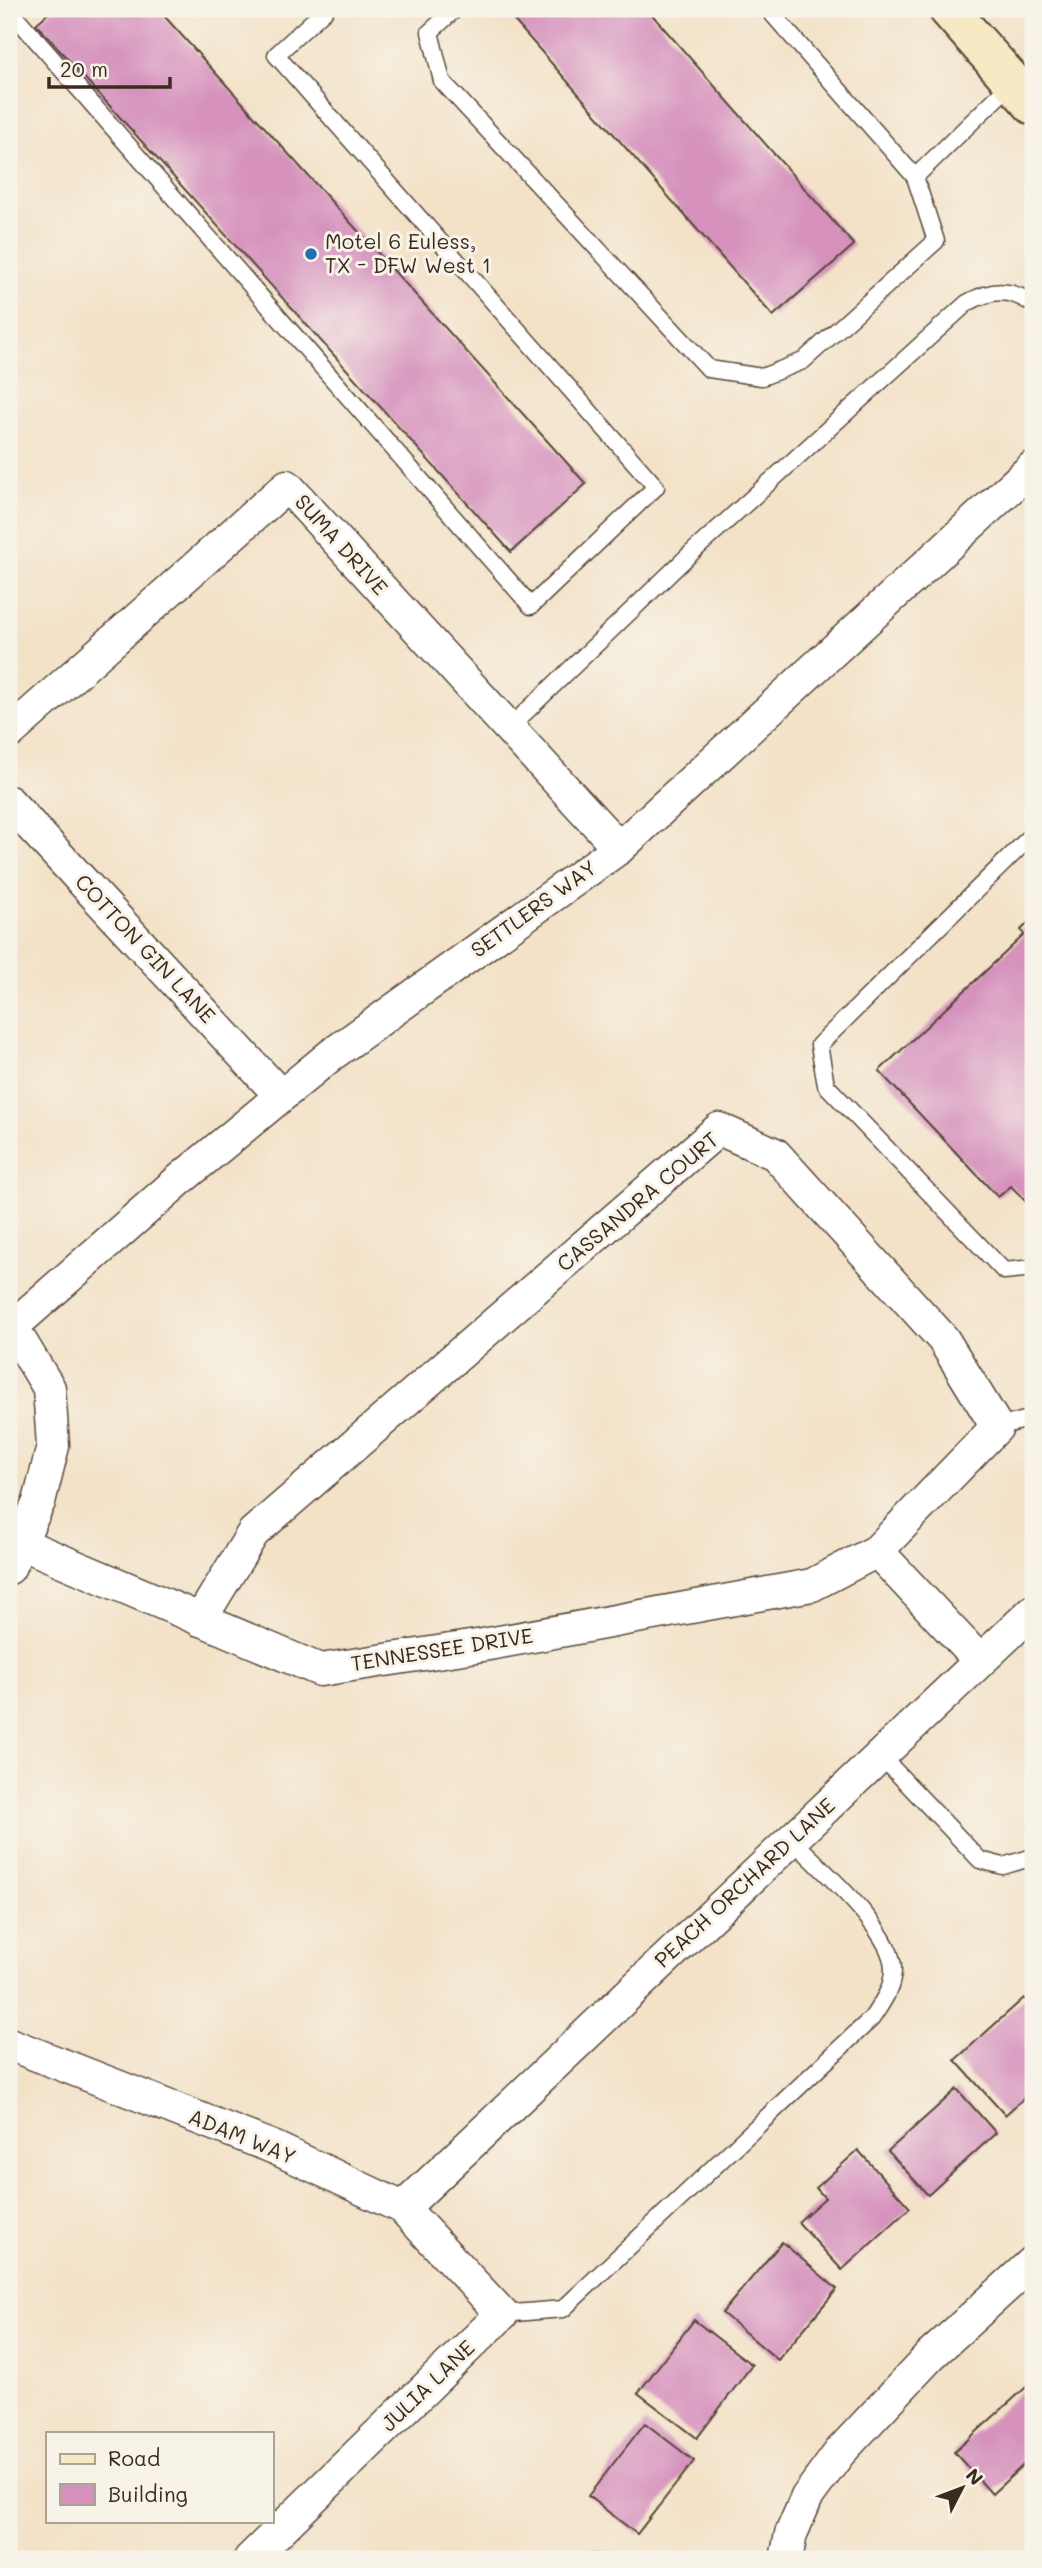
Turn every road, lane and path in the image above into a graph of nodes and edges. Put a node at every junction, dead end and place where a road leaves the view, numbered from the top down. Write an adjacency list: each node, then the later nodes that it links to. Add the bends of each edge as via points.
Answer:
1 (9, 9): 2 (lane, via 531,606 656,487 276,55)
2 (326, 9)
3 (455, 9): 7 (lane, via 430,32 442,80 709,369 762,377 803,361 936,241)
4 (768, 9): 7 (lane)
5 (948, 9): 6 (main road)
6 (1023, 93): 7 (lane)
7 (915, 177)
8 (1033, 304): 10 (lane, via 1003,289 967,303 687,557)
9 (1033, 467): 14 (street, SETTLERS WAY)
10 (509, 728): 11 (street, SUMA DRIVE, via 287,486); 14 (street, SUMA DRIVE)
11 (9, 733)
12 (9, 802): 15 (street, COTTON GIN LANE)
13 (1033, 834): 16 (lane, via 819,1045 826,1085 1004,1271)
14 (618, 848): 15 (street, SETTLERS WAY)
15 (281, 1096): 17 (street, SETTLERS WAY)
16 (1033, 1268)
17 (11, 1324): 21 (street, via 49,1388 52,1446 39,1502)
18 (1033, 1418): 19 (lane)
19 (997, 1427): 20 (street); 23 (street, CASSANDRA COURT, via 943,1339 775,1154 719,1129 253,1533)
20 (877, 1551): 23 (street, TENNESSEE DRIVE, via 812,1585 320,1670); 24 (street)
21 (14, 1555): 23 (street, TENNESSEE DRIVE)
22 (1033, 1611): 24 (street, PEACH ORCHARD LANE)
23 (200, 1620)
24 (980, 1661): 25 (street, PEACH ORCHARD LANE)
25 (880, 1755): 26 (street, PEACH ORCHARD LANE); 27 (lane, via 980,1860 1003,1866)
26 (792, 1839): 29 (street, PEACH ORCHARD LANE); 31 (lane, via 886,1942 893,1968 888,1992 872,2018 563,2309)
27 (1033, 1857)
28 (9, 2044): 29 (street, ADAM WAY, via 275,2148)
29 (403, 2208): 31 (street)
30 (1033, 2262): 33 (street, via 929,2356 840,2452 807,2497)
31 (502, 2314): 32 (street, JULIA LANE)
32 (250, 2559)
33 (786, 2559)

